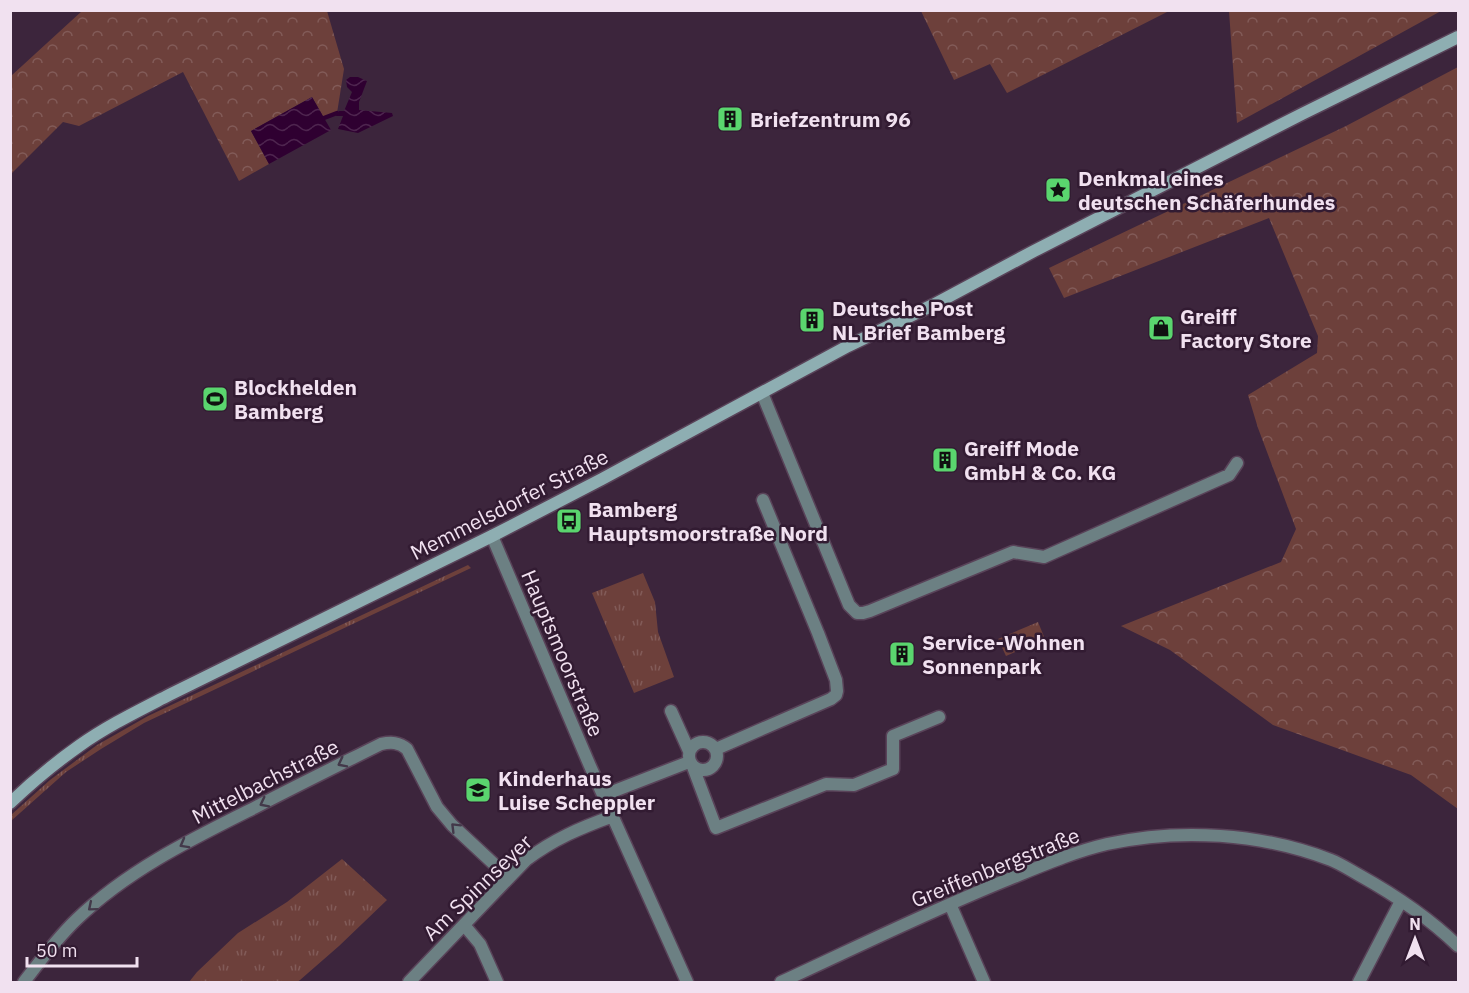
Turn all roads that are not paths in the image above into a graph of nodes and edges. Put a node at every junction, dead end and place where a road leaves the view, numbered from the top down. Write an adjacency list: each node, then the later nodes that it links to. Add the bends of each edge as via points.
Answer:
1 (1458, 37): 2 (main road, Memmelsdorfer Straße)
2 (762, 393): 3 (street, via 849,604 857,613 1013,552 1044,557 1229,476); 5 (main road, Memmelsdorfer Straße)
3 (1237, 463)
4 (763, 501): 8 (street, via 838,686 831,699)
5 (492, 536): 10 (street, Hauptsmoorstraße); 11 (main road, Memmelsdorfer Straße, via 119,721 50,767)
6 (671, 711): 9 (street)
7 (939, 717): 9 (street, via 893,736 893,769 854,785 826,783 716,828)
8 (716, 749): 9 (street, via 707,742 698,743 692,747); 9 (street, via 718,759 709,770 703,771)
9 (691, 760): 10 (street)
10 (604, 795): 12 (street, Hauptsmoorstraße)
11 (10, 803)
12 (613, 816): 13 (street, Am Spinnseyer, via 546,845); 21 (street, Hauptsmoorstraße)
13 (509, 878): 16 (street, Am Spinnseyer); 18 (street, Mittelbachstraße, one-way to 18, via 437,807 407,749 395,742 381,744 204,833 138,871 77,919)
14 (1401, 901): 15 (street, Greiffenbergstraße, via 1332,861 1299,850 1232,837 1173,835 1110,844 1066,856); 17 (street, Greiffenbergstraße); 24 (street)
15 (950, 904): 22 (street, Greiffenbergstraße); 23 (street)
16 (464, 925): 19 (street, Am Spinnseyer); 20 (street, via 480,944)
17 (1458, 946)
18 (24, 982)
19 (409, 982)
20 (497, 982)
21 (687, 982)
22 (781, 982)
23 (984, 982)
24 (1359, 982)

